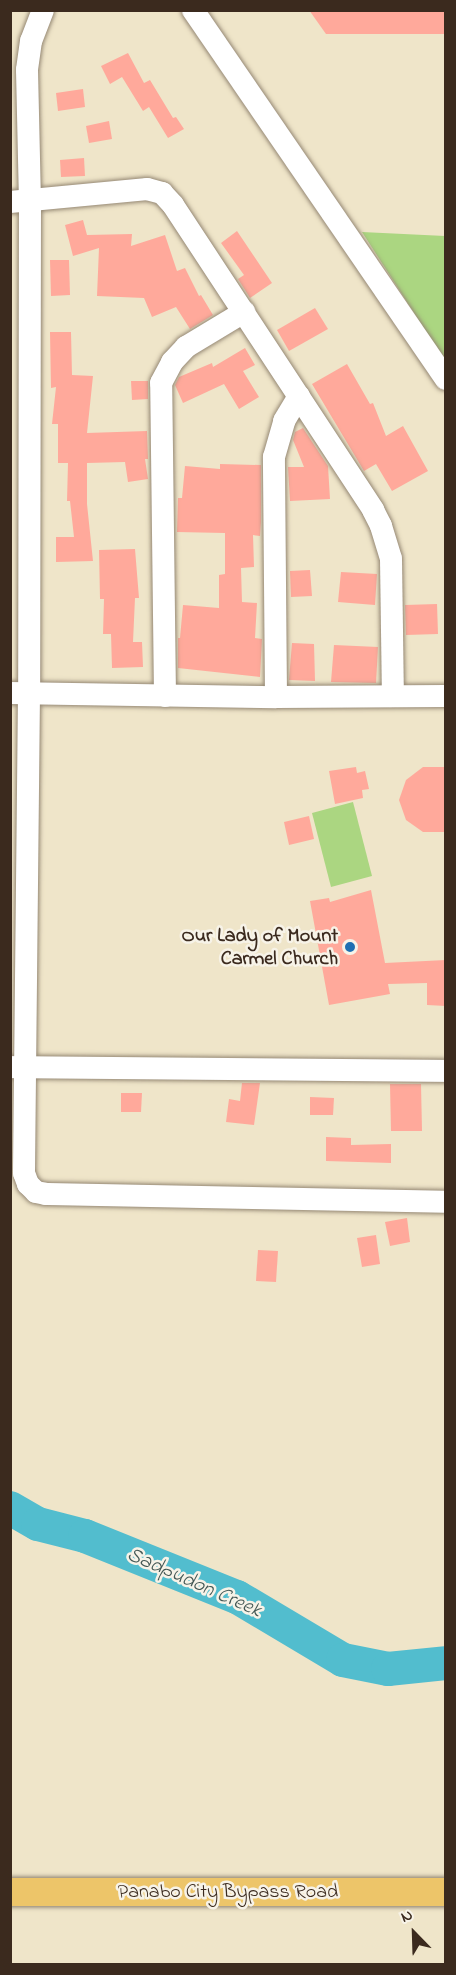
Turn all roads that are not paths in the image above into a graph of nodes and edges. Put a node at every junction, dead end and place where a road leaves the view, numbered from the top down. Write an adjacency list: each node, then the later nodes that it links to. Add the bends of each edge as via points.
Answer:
1 (43, 10): 3 (street, via 31,41 27,70)
2 (193, 10): 5 (street)
3 (20, 202): 4 (street, via 122,190 147,189 162,194); 7 (street)
4 (244, 312): 6 (street); 8 (street, via 186,347 161,383)
5 (446, 379)
6 (299, 396): 9 (street, via 373,510 387,542 391,559); 11 (street, via 284,421 274,457)
7 (20, 693): 8 (street); 12 (street)
8 (165, 696): 11 (street)
9 (393, 696): 10 (street); 11 (street)
10 (446, 696)
11 (276, 697)
12 (18, 945): 13 (street)
13 (17, 1067): 14 (street); 15 (street, via 22,1158 28,1184 36,1192)
14 (446, 1071)
15 (446, 1202)
16 (10, 1892): 17 (main road, Panabo City Bypass Road)
17 (446, 1892)

